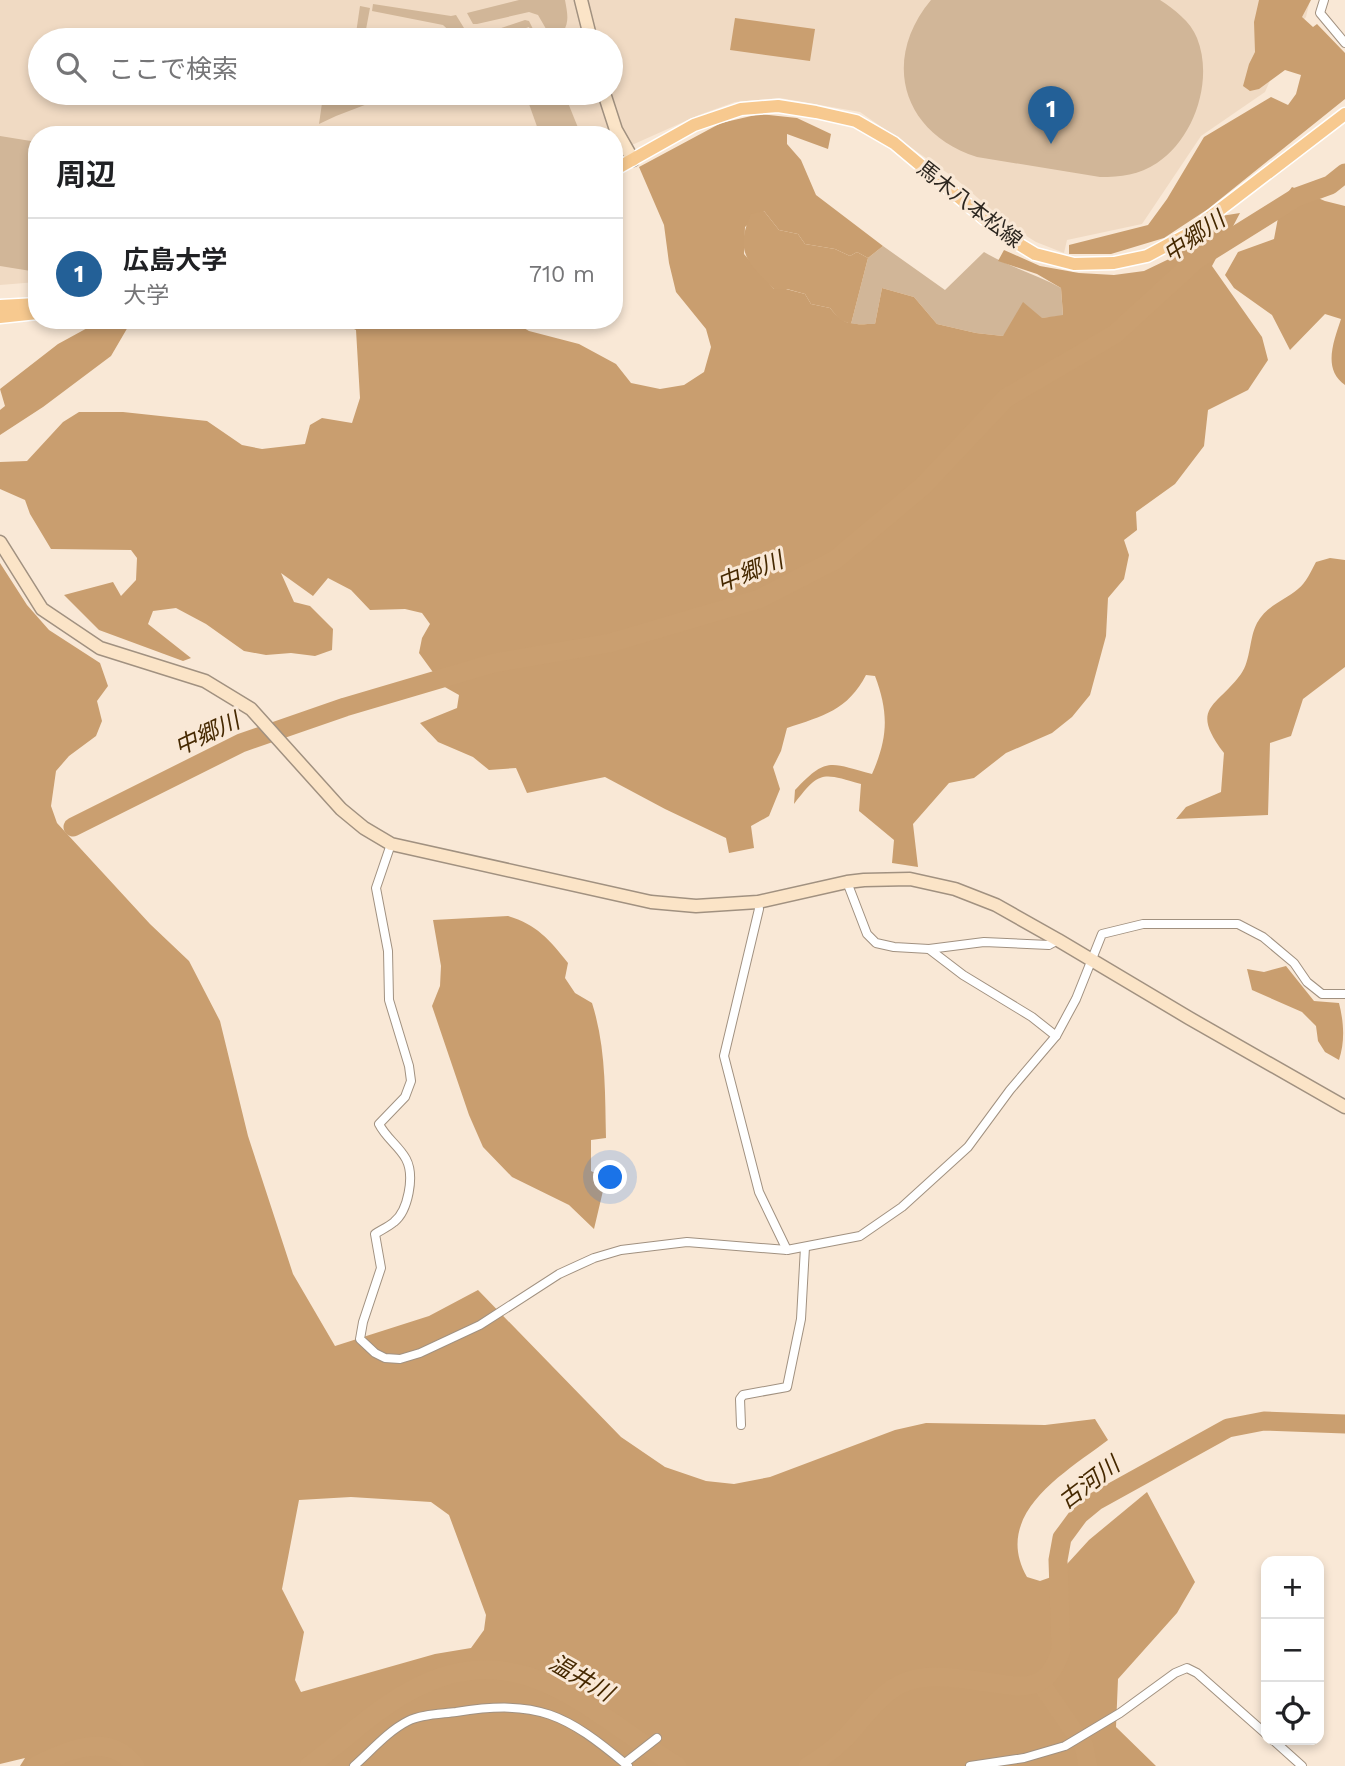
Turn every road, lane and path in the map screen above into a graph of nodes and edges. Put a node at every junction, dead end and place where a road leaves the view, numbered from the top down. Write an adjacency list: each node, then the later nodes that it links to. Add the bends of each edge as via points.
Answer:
1 (581, 0): 3 (street)
2 (1324, 0): 4 (street, via 1320,13)
3 (588, 28)
4 (1345, 43)
5 (608, 105): 7 (street)
6 (1345, 114): 9 (main road, 馬木八本松線, via 1188,234 1147,256 1114,263 1074,264 1035,254 1004,236 894,143 856,121 816,112 778,106 741,109 694,125)
7 (615, 126)
8 (623, 142): 9 (street)
9 (633, 160): 10 (main road, 馬木八本松線)
10 (623, 165)
11 (28, 304): 12 (main road)
12 (0, 306)
13 (28, 314): 14 (main road)
14 (0, 317)
15 (0, 542): 16 (street, via 42,609 100,648 205,681 251,709 341,809)
16 (391, 844): 18 (street, via 651,902 696,906); 26 (street, via 376,888 388,951 389,1000 411,1081 405,1097 379,1124 410,1169 403,1211 375,1234 381,1268 360,1339 385,1358 420,1353 480,1325 559,1274 621,1250 687,1242)
17 (847, 881): 18 (street); 19 (street, via 910,879 955,889 996,905); 20 (street, via 867,934 876,943)
18 (758, 902): 26 (street, via 724,1056 759,1192)
19 (1058, 940): 20 (street, via 1049,945 984,942); 21 (street)
20 (929, 949): 23 (street)
21 (1093, 960): 22 (street, via 1102,934 1143,924 1238,924 1263,937 1322,994); 23 (street); 24 (street)
22 (1345, 994)
23 (1056, 1036): 25 (street, via 968,1147 902,1207 860,1236)
24 (1345, 1107)
25 (806, 1247): 26 (street); 27 (street, via 801,1320 787,1387 743,1395)
26 (787, 1250)
27 (741, 1425)
28 (1261, 1730): 33 (street, via 1187,1668 1065,1746)
29 (657, 1738): 31 (street)
30 (1279, 1745): 34 (street)
31 (627, 1764): 32 (street, via 577,1726 514,1706 410,1719)
32 (354, 1766)
33 (970, 1766)
34 (1302, 1766)

